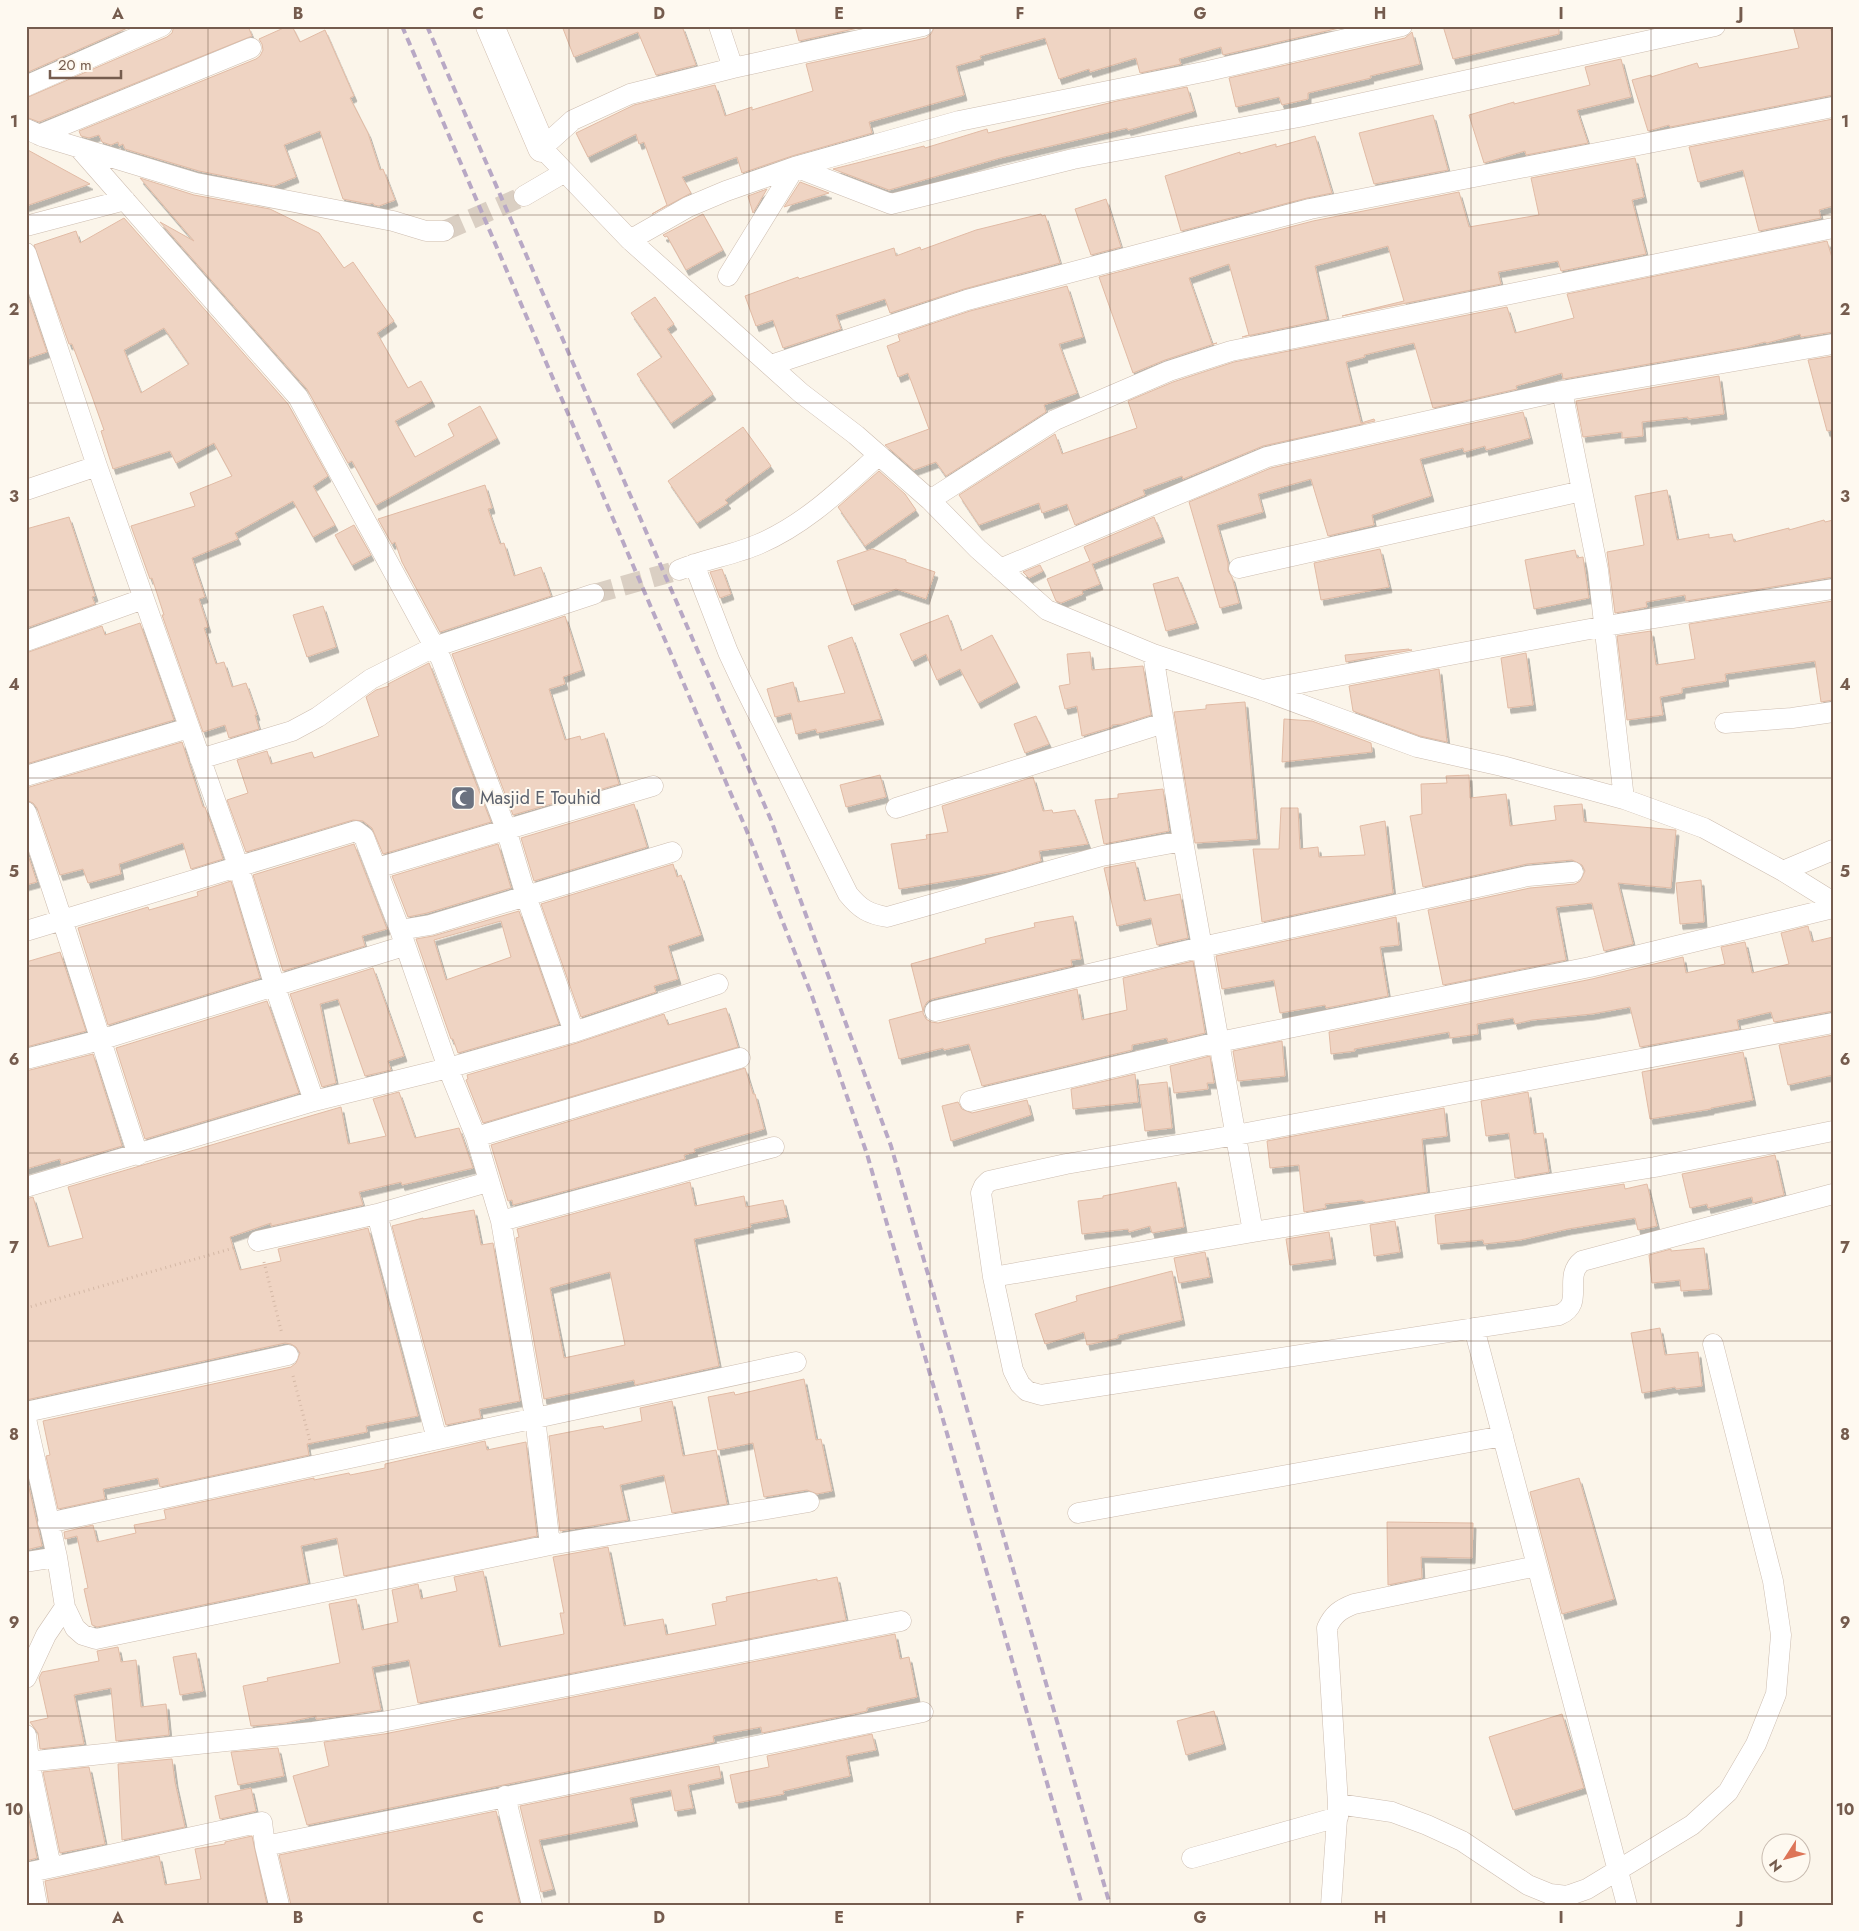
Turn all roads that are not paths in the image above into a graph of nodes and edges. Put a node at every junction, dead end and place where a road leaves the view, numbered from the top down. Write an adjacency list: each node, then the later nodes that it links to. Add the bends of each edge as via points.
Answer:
1 (162, 26): 9 (street)
2 (490, 26): 13 (street)
3 (719, 26): 8 (street)
4 (923, 26): 8 (street)
5 (1402, 26): 14 (street, via 1208,71 960,121)
6 (1715, 26): 14 (street, via 1299,117 1073,158 891,204)
7 (251, 48): 11 (street)
8 (733, 68): 13 (street, via 630,94 573,120)
9 (26, 86)
10 (1833, 107): 25 (street, via 1310,209 967,300)
11 (32, 132): 12 (street)
12 (79, 148): 17 (street); 20 (street, via 196,183 392,221 426,231)
13 (542, 148): 15 (street)
14 (795, 167): 21 (street, via 688,207); 23 (street)
15 (565, 172): 16 (street); 21 (street)
16 (524, 196)
17 (125, 200): 18 (street); 39 (street, via 298,397)
18 (26, 226)
19 (1833, 228): 31 (street, via 1231,351 1169,371 1055,420)
20 (444, 231)
21 (630, 240): 25 (street)
22 (26, 253): 28 (street)
23 (728, 276)
24 (1833, 344): 26 (street)
25 (770, 365): 27 (street)
26 (1562, 391): 30 (street); 33 (street, via 1267,457)
27 (879, 455): 31 (street); 53 (street, via 786,531 758,544 687,567 844,885 858,907 872,915 887,917 1102,856)
28 (97, 466): 29 (street); 36 (street)
29 (26, 490)
30 (1582, 491): 32 (street); 37 (street)
31 (930, 500): 33 (street)
32 (1239, 568)
33 (1000, 569): 40 (street, via 1047,610)
34 (1833, 589): 37 (street)
35 (594, 594): 39 (street)
36 (143, 599): 38 (street); 45 (street)
37 (1606, 626): 41 (street); 49 (street)
38 (26, 642)
39 (434, 647): 46 (street, via 371,679 318,717 292,731); 52 (street)
40 (1153, 654): 41 (street); 43 (street)
41 (1262, 690): 49 (street, via 1417,747 1502,766)
42 (1833, 712): 44 (street)
43 (1164, 723): 50 (street); 53 (street)
44 (1725, 723)
45 (189, 728): 46 (street); 47 (street)
46 (200, 758): 56 (street)
47 (26, 776)
48 (653, 786): 52 (street)
49 (1624, 800): 58 (street, via 1704,828)
50 (896, 808)
51 (26, 812): 63 (street)
52 (506, 829): 57 (street); 60 (street)
53 (1183, 841): 66 (street)
54 (1833, 850): 58 (street)
55 (672, 852): 60 (street)
56 (239, 868): 57 (street, via 356,831 364,837); 63 (street); 68 (street)
57 (377, 868): 65 (street)
58 (1783, 871): 61 (street)
59 (1573, 872): 66 (street, via 1528,876)
60 (526, 896): 65 (street, via 430,925); 71 (street)
61 (1833, 902)
62 (1833, 908): 73 (street, via 1590,967)
63 (64, 920): 64 (street); 72 (street)
64 (26, 931)
65 (402, 938): 68 (street); 76 (street)
66 (1202, 947): 69 (street); 73 (street)
67 (718, 984): 71 (street)
68 (275, 987): 72 (street); 77 (street)
69 (935, 1011)
70 (1833, 1023): 80 (street)
71 (574, 1032): 76 (street)
72 (100, 1040): 75 (street); 83 (street)
73 (1219, 1042): 78 (street); 80 (street)
74 (740, 1058): 81 (street)
75 (26, 1059)
76 (448, 1068): 77 (street); 81 (street)
77 (314, 1101): 83 (street)
78 (970, 1101)
79 (1833, 1131): 89 (street, via 1655,1167)
80 (1236, 1135): 89 (street); 91 (street, via 1066,1164 989,1182 981,1193)
81 (476, 1137): 84 (street)
82 (774, 1147): 88 (street)
83 (138, 1155): 85 (street)
84 (488, 1182): 87 (street); 88 (street)
85 (26, 1187)
86 (1833, 1194): 92 (street, via 1589,1258 1576,1266 1573,1300 1566,1312)
87 (377, 1214): 90 (street); 100 (street)
88 (501, 1221): 97 (street)
89 (1253, 1232): 91 (street)
90 (258, 1241)
91 (993, 1277): 92 (street, via 1012,1370 1027,1391 1041,1395)
92 (1474, 1328): 99 (street)
93 (1712, 1344): 120 (street, via 1773,1581 1781,1635 1776,1694 1756,1744 1728,1792 1692,1825)
94 (288, 1355): 96 (street)
95 (796, 1362): 97 (street)
96 (26, 1412)
97 (535, 1418): 100 (street); 105 (street)
98 (26, 1419): 101 (street)
99 (1503, 1436): 103 (street); 108 (street)
100 (437, 1439): 104 (street)
101 (30, 1450): 104 (street)
102 (809, 1502): 105 (street)
103 (1078, 1513)
104 (48, 1523): 106 (street)
105 (550, 1545): 109 (street, via 96,1639 75,1628)
106 (57, 1557): 107 (street); 109 (street)
107 (26, 1562)
108 (1537, 1566): 116 (street, via 1354,1604 1332,1618 1328,1628); 120 (street)
109 (65, 1607): 111 (street, via 46,1635)
110 (901, 1621): 114 (street, via 382,1722)
111 (26, 1678)
112 (923, 1712): 115 (street)
113 (26, 1736): 114 (street)
114 (28, 1762): 119 (street)
115 (505, 1796): 117 (street); 124 (street)
116 (1338, 1810): 118 (street); 120 (street, via 1392,1812 1427,1825 1462,1841 1528,1885 1550,1894 1567,1896 1587,1889); 125 (street)
117 (265, 1846): 119 (street, via 262,1822); 123 (street)
118 (1192, 1858)
119 (51, 1867): 121 (street)
120 (1618, 1870): 126 (street)
121 (28, 1873): 122 (street)
122 (37, 1905)
123 (279, 1905)
124 (532, 1905)
125 (1330, 1905)
126 (1627, 1905)

